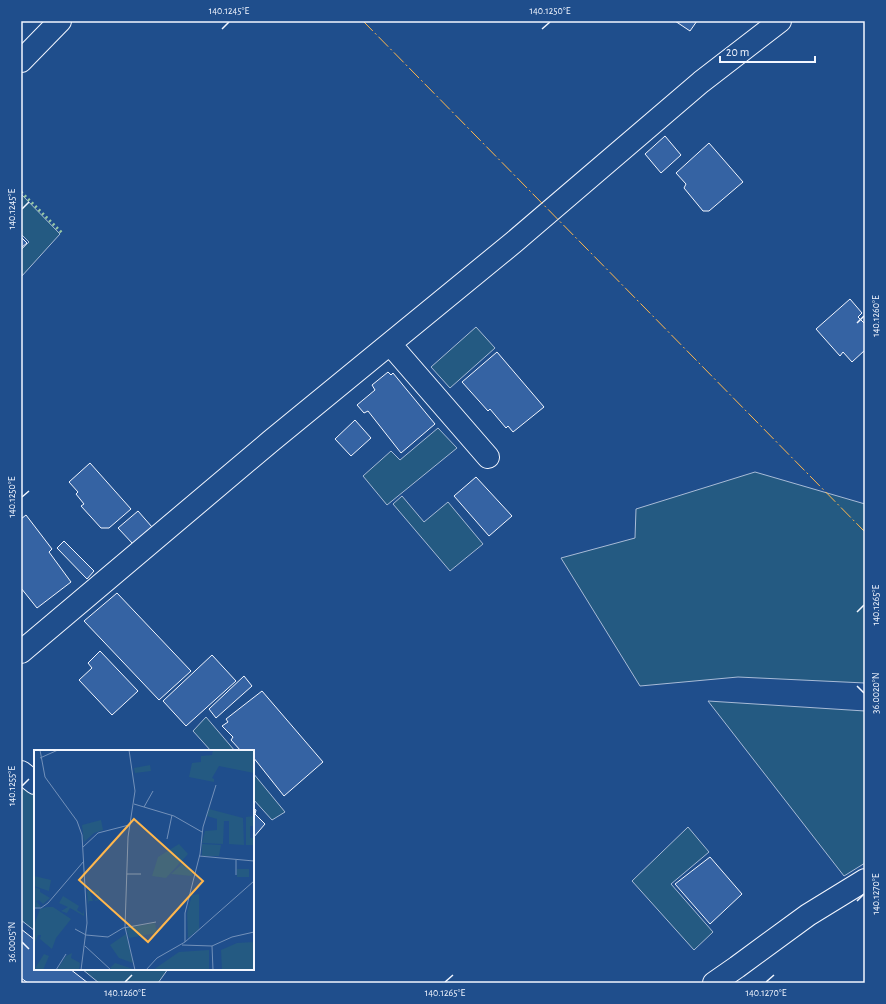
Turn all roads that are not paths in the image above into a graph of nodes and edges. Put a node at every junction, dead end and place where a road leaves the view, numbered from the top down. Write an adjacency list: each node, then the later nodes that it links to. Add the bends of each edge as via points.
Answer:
1 (60, 21): 3 (street)
2 (780, 21): 4 (street, via 701,82)
3 (21, 60)
4 (390, 344): 5 (street); 6 (street)
5 (488, 457)
6 (21, 652)
7 (21, 772): 8 (street)
8 (34, 782)
9 (865, 880): 10 (street, via 808,915)
10 (714, 983)

